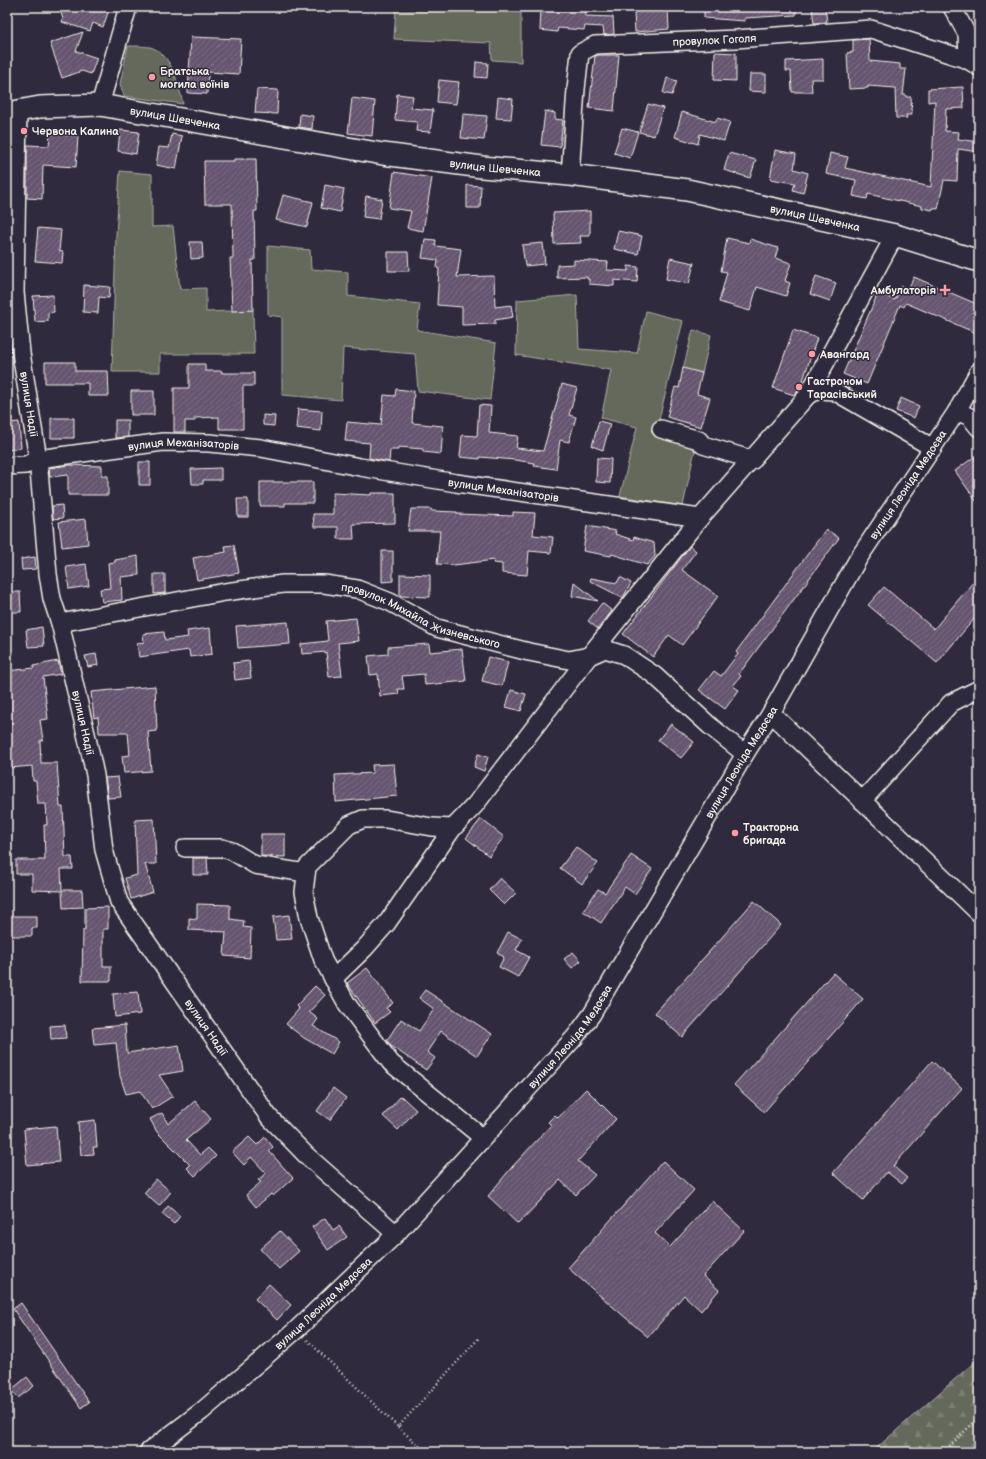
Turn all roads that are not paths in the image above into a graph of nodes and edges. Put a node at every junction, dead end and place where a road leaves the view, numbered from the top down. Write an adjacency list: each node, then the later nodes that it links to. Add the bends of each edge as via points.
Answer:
1 (128, 7): 4 (street)
2 (952, 7): 3 (street, via 967,34)
3 (974, 63): 6 (street, провулок Гоголя, via 871,29 736,39 595,45 580,53)
4 (100, 105): 5 (main road, вулиця Шевченка, via 68,104); 6 (main road, вулиця Шевченка, via 383,154)
5 (13, 112): 15 (street, вулиця Надії, via 15,292)
6 (570, 175): 7 (main road, вулиця Шевченка, via 687,190)
7 (895, 235): 8 (main road, вулиця Шевченка); 10 (street)
8 (978, 256)
9 (979, 371): 11 (street, вулиця Леоніда Медоєва)
10 (808, 395): 14 (street, via 819,390 834,391); 16 (street)
11 (956, 411): 12 (street, via 970,417); 14 (street, вулиця Леоніда Медоєва)
12 (979, 428)
13 (662, 429): 16 (street)
14 (933, 448): 22 (street, вулиця Леоніда Медоєва, via 858,559)
15 (38, 459): 17 (street, вулиця Механізаторів, via 26,465); 18 (street, вулиця Механізаторів, via 162,442 209,443 261,448 456,483); 19 (street, вулиця Надії, via 48,574 52,599)
16 (753, 460): 18 (street)
17 (7, 466)
18 (700, 518): 20 (street)
19 (60, 623): 20 (street, провулок Михайла Жизневського, via 225,592 284,584 324,584 357,589 390,602 437,628 569,660); 31 (street, вулиця Надії, via 95,775 104,850 119,902 269,1117 306,1155)
20 (589, 656): 23 (street, провулок Михайла Жизневського, via 605,649 624,655 654,675); 25 (street, via 475,805)
21 (979, 689): 24 (street, via 951,703)
22 (771, 713): 23 (street, вулиця Леоніда Медоєва); 24 (street)
23 (745, 754): 30 (street, вулиця Леоніда Медоєва, via 592,1014 575,1037)
24 (862, 801): 28 (street)
25 (453, 828): 27 (street, via 386,819 363,819 349,825 307,867); 29 (street, via 387,923)
26 (185, 848): 27 (street, via 222,848 255,865)
27 (306, 873): 29 (street, via 304,892 309,918)
28 (979, 913)
29 (333, 979): 30 (street, via 347,1004 391,1063)
30 (482, 1138): 31 (street, вулиця Леоніда Медоєва)
31 (396, 1234): 32 (street, вулиця Леоніда Медоєва, via 296,1330 202,1411)
32 (148, 1452)

